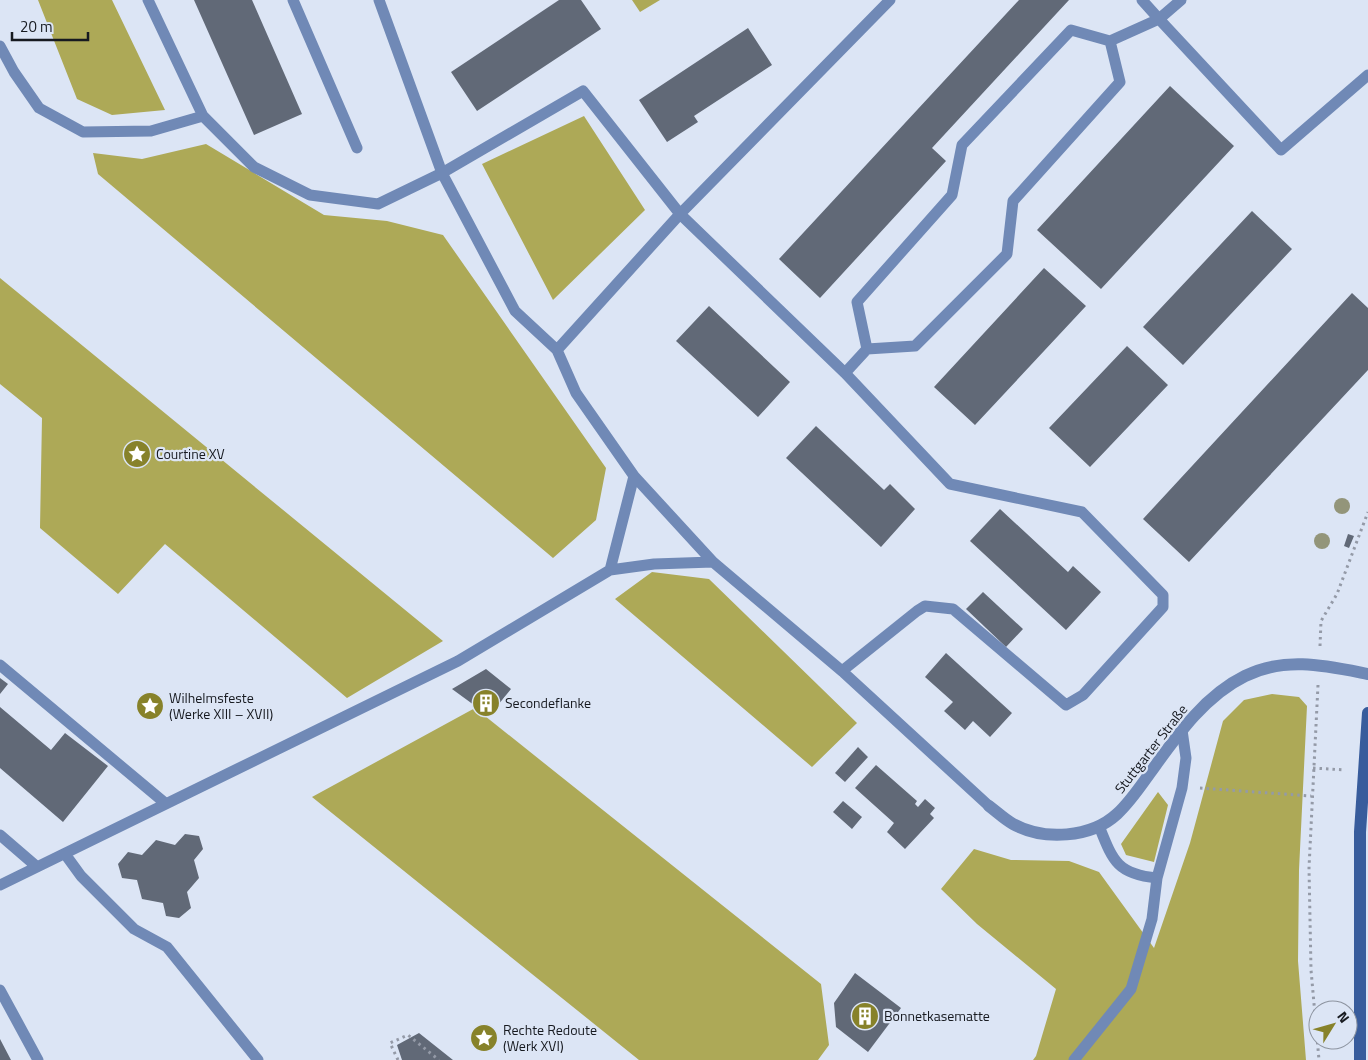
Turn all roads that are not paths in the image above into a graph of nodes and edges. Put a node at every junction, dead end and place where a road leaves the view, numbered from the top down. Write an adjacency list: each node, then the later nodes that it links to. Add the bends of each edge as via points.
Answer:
1 (148, 0): 11 (lane)
2 (293, 0): 12 (lane)
3 (379, 0): 13 (lane)
4 (890, 0): 14 (lane)
5 (1142, 0): 7 (lane)
6 (1181, 0): 7 (lane)
7 (1158, 19): 8 (lane); 10 (lane, via 1281,150)
8 (1110, 41): 15 (lane, via 1120,82 1014,201 1007,254 915,346); 15 (lane, via 1070,30 962,145 952,195 857,302)
9 (0, 46): 11 (lane, via 40,108 83,132 151,131)
10 (1368, 76)
11 (203, 116): 13 (lane, via 254,167 310,195 378,204)
12 (357, 148)
13 (442, 173): 14 (lane, via 583,91); 16 (lane, via 515,311)
14 (680, 214): 16 (lane); 17 (lane)
15 (867, 349): 17 (lane)
16 (557, 350): 18 (lane, via 576,393)
17 (845, 373): 22 (lane, via 950,484 1082,512 1164,596 1163,606 1083,695 1066,705 953,609 925,606)
18 (634, 476): 19 (lane); 20 (lane)
19 (713, 562): 20 (lane, via 654,564); 22 (lane)
20 (610, 570): 26 (lane, via 458,661)
21 (0, 665): 26 (lane)
22 (842, 671): 27 (lane)
23 (1368, 674): 25 (street, Stuttgarter Straße, via 1319,665 1278,666 1246,676 1214,698)
24 (1368, 713): 38 (main road, via 1360,840)
25 (1182, 730): 28 (street, Stuttgarter Straße, via 1125,807); 32 (lane, via 1185,774)
26 (165, 803): 30 (lane)
27 (989, 806): 28 (street, Stuttgarter Straße, via 1014,825 1037,833 1064,834)
28 (1099, 826): 32 (lane, via 1110,852 1122,868 1137,876)
29 (0, 835): 31 (lane)
30 (66, 854): 31 (lane); 36 (lane, via 81,876 134,929 167,947)
31 (36, 866): 33 (lane)
32 (1157, 878): 37 (lane, via 1152,919 1131,989)
33 (0, 885)
34 (0, 990): 35 (lane)
35 (38, 1060)
36 (258, 1060)
37 (1074, 1060)
38 (1360, 1060)

